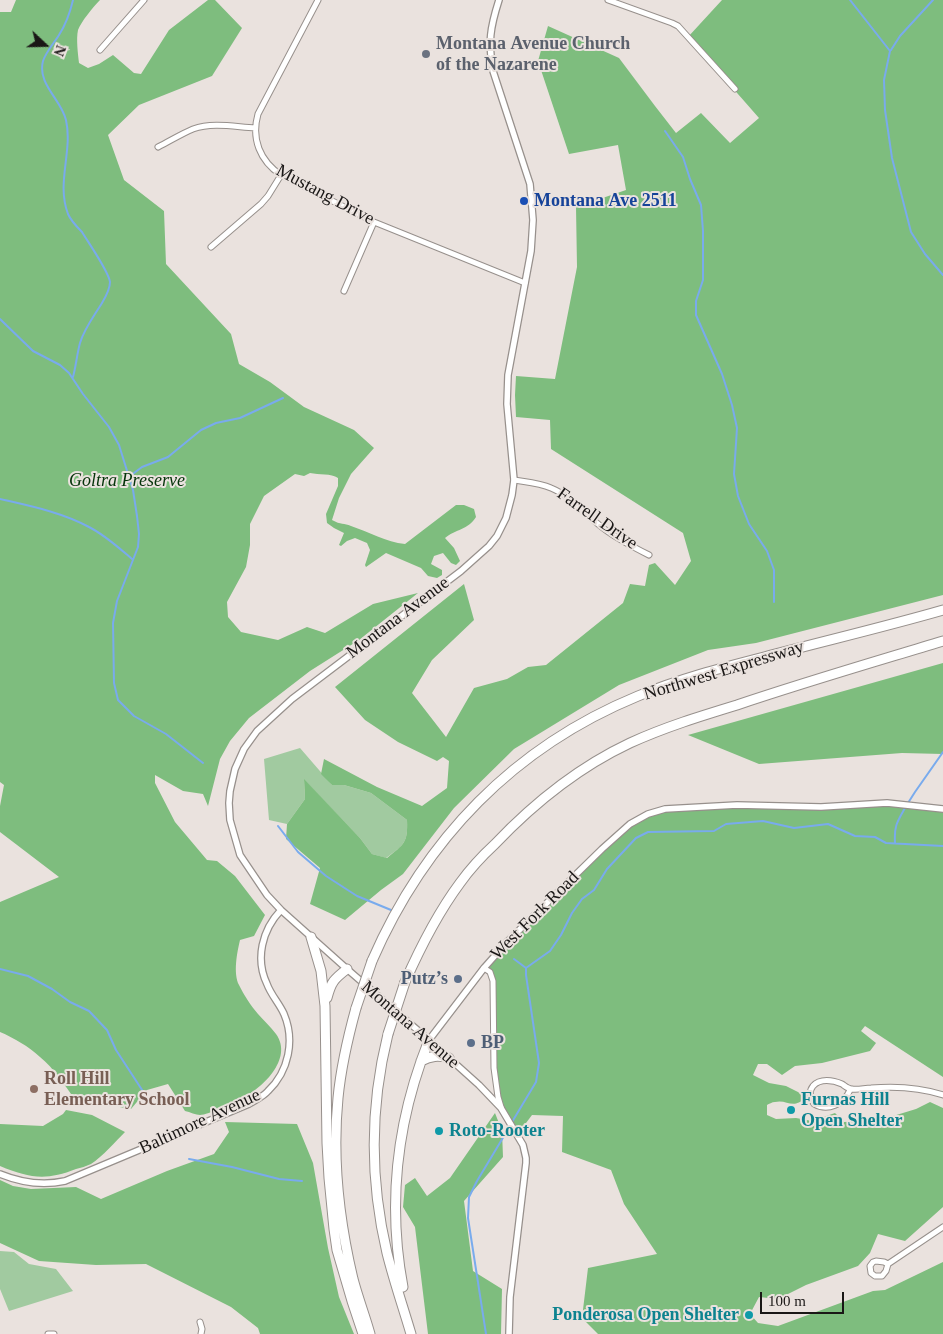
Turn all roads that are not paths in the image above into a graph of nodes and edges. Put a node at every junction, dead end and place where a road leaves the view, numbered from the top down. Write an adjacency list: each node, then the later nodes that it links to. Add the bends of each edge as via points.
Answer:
1 (144, 0): 5 (street)
2 (318, 0): 7 (street, Mustang Drive, via 258,114)
3 (499, 0): 12 (street, Montana Avenue, via 491,29 493,71 530,184 532,204 533,236)
4 (608, 0): 6 (street, via 678,26)
5 (100, 50)
6 (735, 89)
7 (256, 128): 8 (street, via 202,127); 9 (street, Mustang Drive, via 257,144 264,159)
8 (158, 147)
9 (281, 175): 10 (street, Mustang Drive); 11 (street, via 261,204)
10 (374, 222): 12 (street, Mustang Drive); 13 (street)
11 (211, 247)
12 (524, 283): 14 (street, Montana Avenue, via 507,388)
13 (344, 291)
14 (514, 480): 15 (street, Farrell Drive, via 554,489 604,529); 19 (street, Montana Avenue, via 506,518 489,546 461,571 292,699 257,731 244,750 230,791 232,828 247,867)
15 (649, 555)
16 (943, 610): 38 (highway, Northwest Expressway, bridge, via 681,680 637,696 542,747 489,790 442,842 416,877 372,961 356,1008 338,1096 336,1177 344,1236)
17 (943, 641): 39 (highway, Northwest Expressway, bridge, via 794,686 629,743 564,781 521,818 459,884 430,929 405,982 388,1034 376,1106 376,1187 387,1253)
18 (943, 809): 21 (street, West Fork Road, via 880,803 821,807 737,805 665,809 648,814 630,824 602,849)
19 (281, 910): 20 (street, Montana Avenue); 30 (street, Baltimore Avenue, via 273,918 265,936 261,965 285,1018 290,1043 285,1067 267,1093 249,1104 65,1181 34,1184)
20 (311, 937): 22 (street, Montana Avenue); 23 (highway, via 322,972)
21 (484, 968): 24 (street); 29 (street, West Fork Road, via 490,972 492,981 494,1068)
22 (347, 970): 23 (highway, via 332,982); 24 (street, Montana Avenue)
23 (325, 1006): 37 (highway, via 327,1143 332,1211 337,1250)
24 (429, 1040): 25 (street, Montana Avenue); 26 (highway)
25 (449, 1058): 26 (highway, via 441,1056); 29 (street, Montana Avenue)
26 (421, 1061): 39 (highway, via 403,1123 395,1185 399,1268)
27 (850, 1090): 27 (street, via 838,1104 825,1108 814,1104 810,1095 813,1086 821,1081 833,1081); 28 (street, via 908,1087)
28 (943, 1095)
29 (501, 1108): 40 (street, West Fork Road, via 525,1150 526,1163 510,1297)
30 (0, 1174)
31 (943, 1227): 32 (street)
32 (888, 1264)
33 (200, 1322): 36 (street)
34 (48, 1334): 35 (street)
35 (54, 1334)
36 (201, 1334)
37 (363, 1334)
38 (370, 1334)
39 (412, 1334)
40 (509, 1334)

